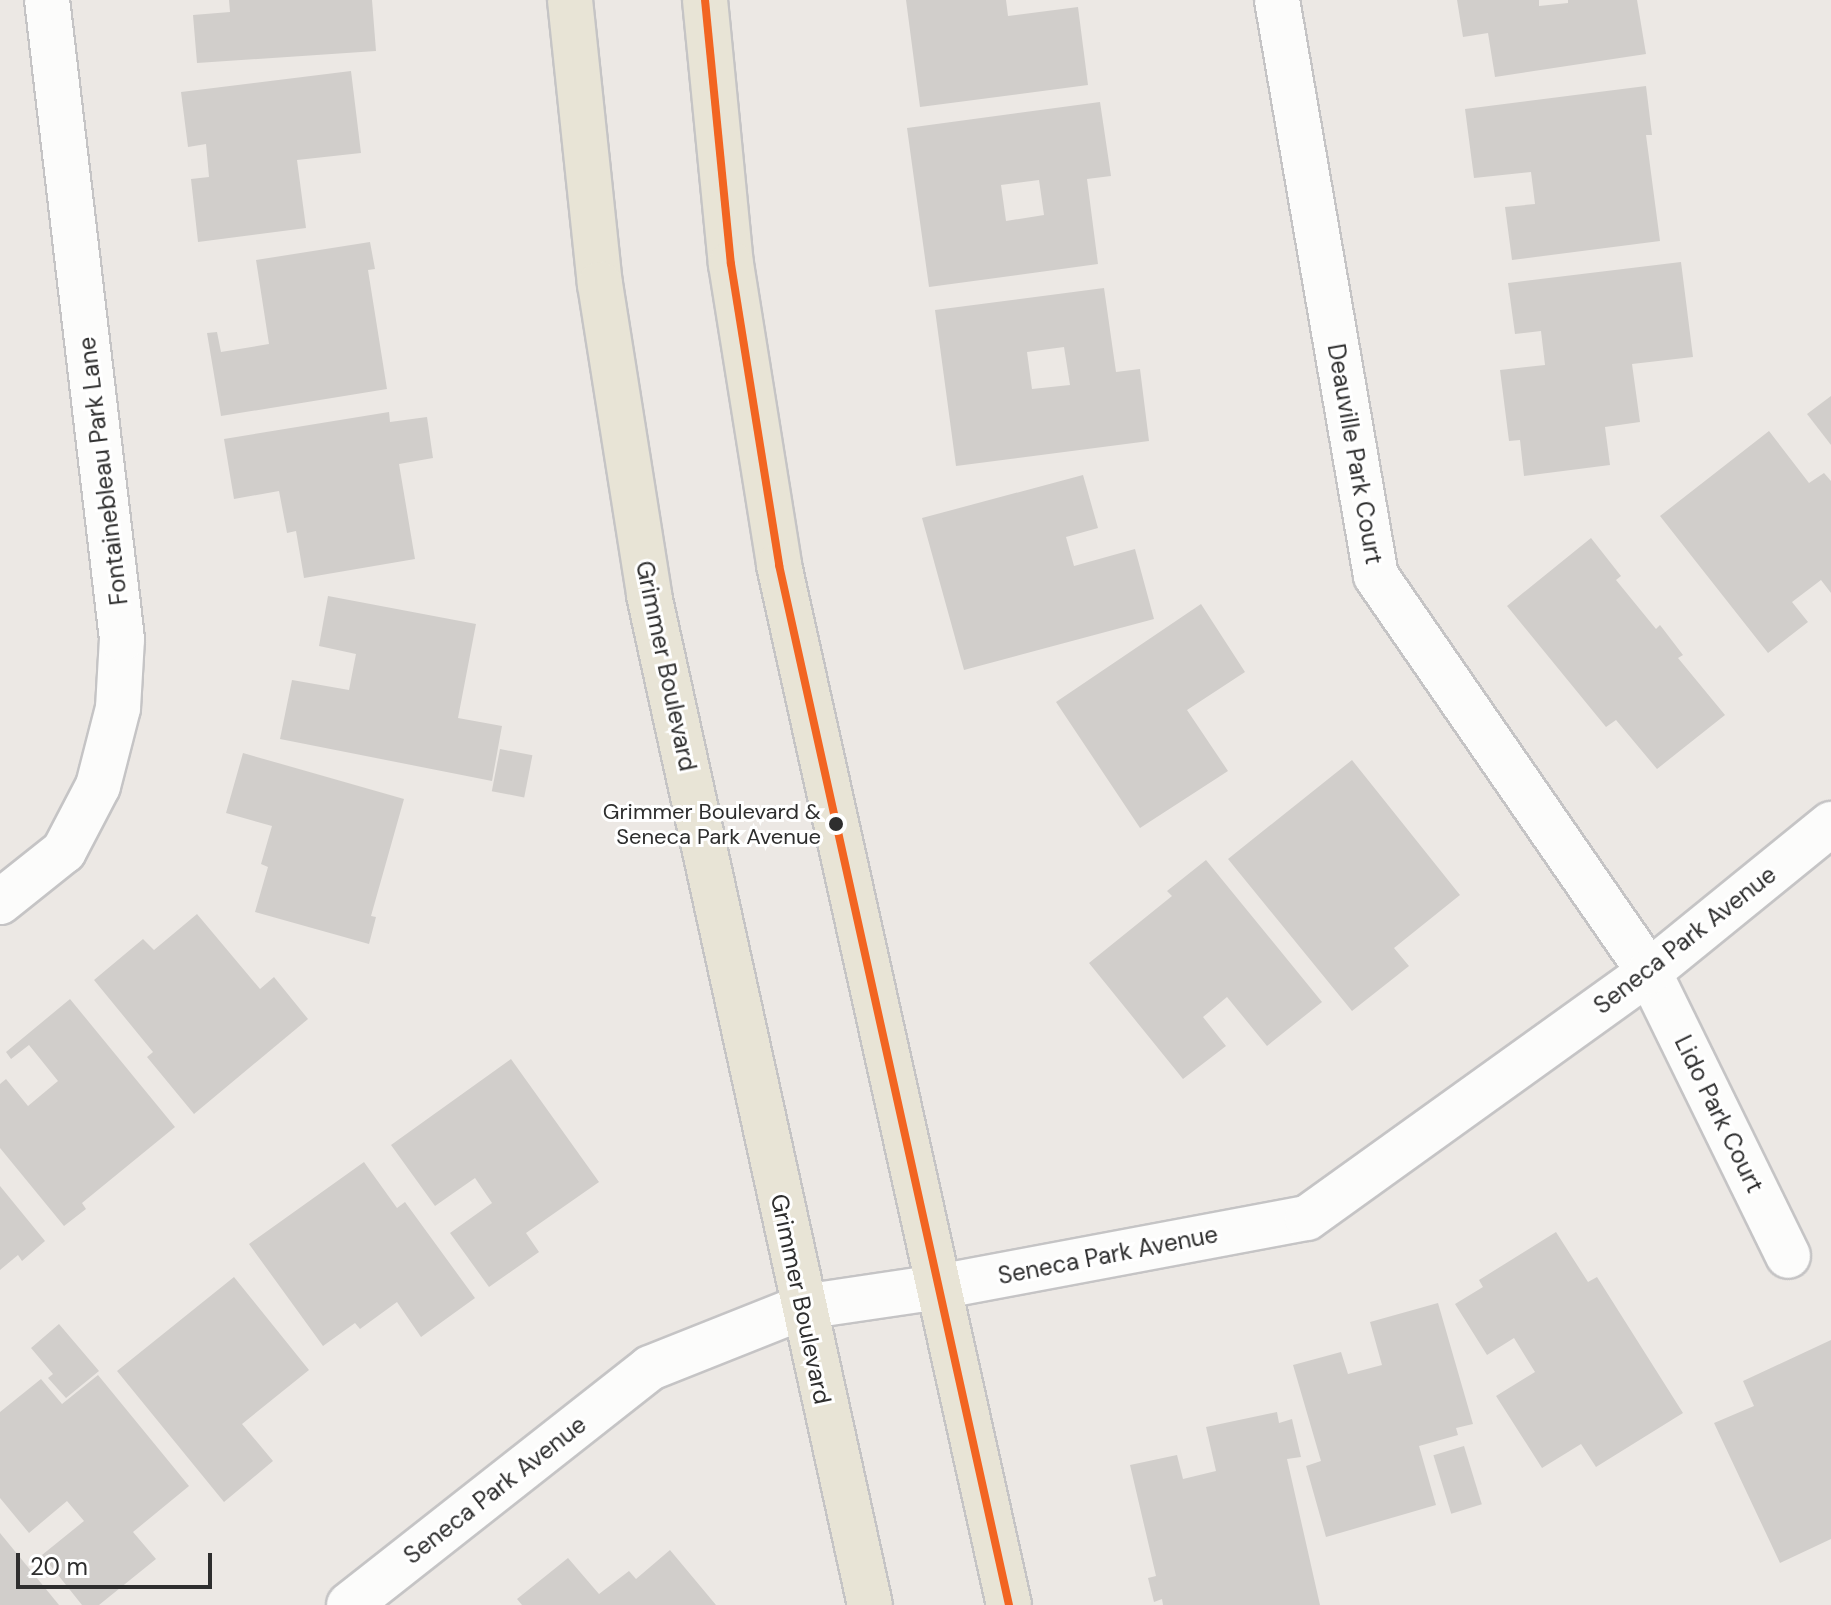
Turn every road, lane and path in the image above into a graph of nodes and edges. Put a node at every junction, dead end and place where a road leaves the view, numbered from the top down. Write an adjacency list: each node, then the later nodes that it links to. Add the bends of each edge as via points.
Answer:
1 (47, 0): 6 (street, Fontainebleau Park Lane, via 122,639 118,708 98,786 64,851)
2 (570, 0): 10 (main road, Grimmer Boulevard, via 600,284 649,595)
3 (705, 0): 9 (main road, via 731,264 779,565)
4 (1277, 0): 7 (street, Deauville Park Court, via 1376,576)
5 (1831, 824): 7 (street, Seneca Park Avenue)
6 (0, 902)
7 (1649, 972): 8 (street, Lido Park Court); 9 (street, Seneca Park Avenue, via 1307,1218)
8 (1788, 1256)
9 (938, 1287): 10 (street, Seneca Park Avenue); 13 (main road)
10 (803, 1307): 11 (street, Seneca Park Avenue, via 650,1368); 12 (main road, Grimmer Boulevard)
11 (349, 1605)
12 (870, 1605)
13 (1009, 1605)

